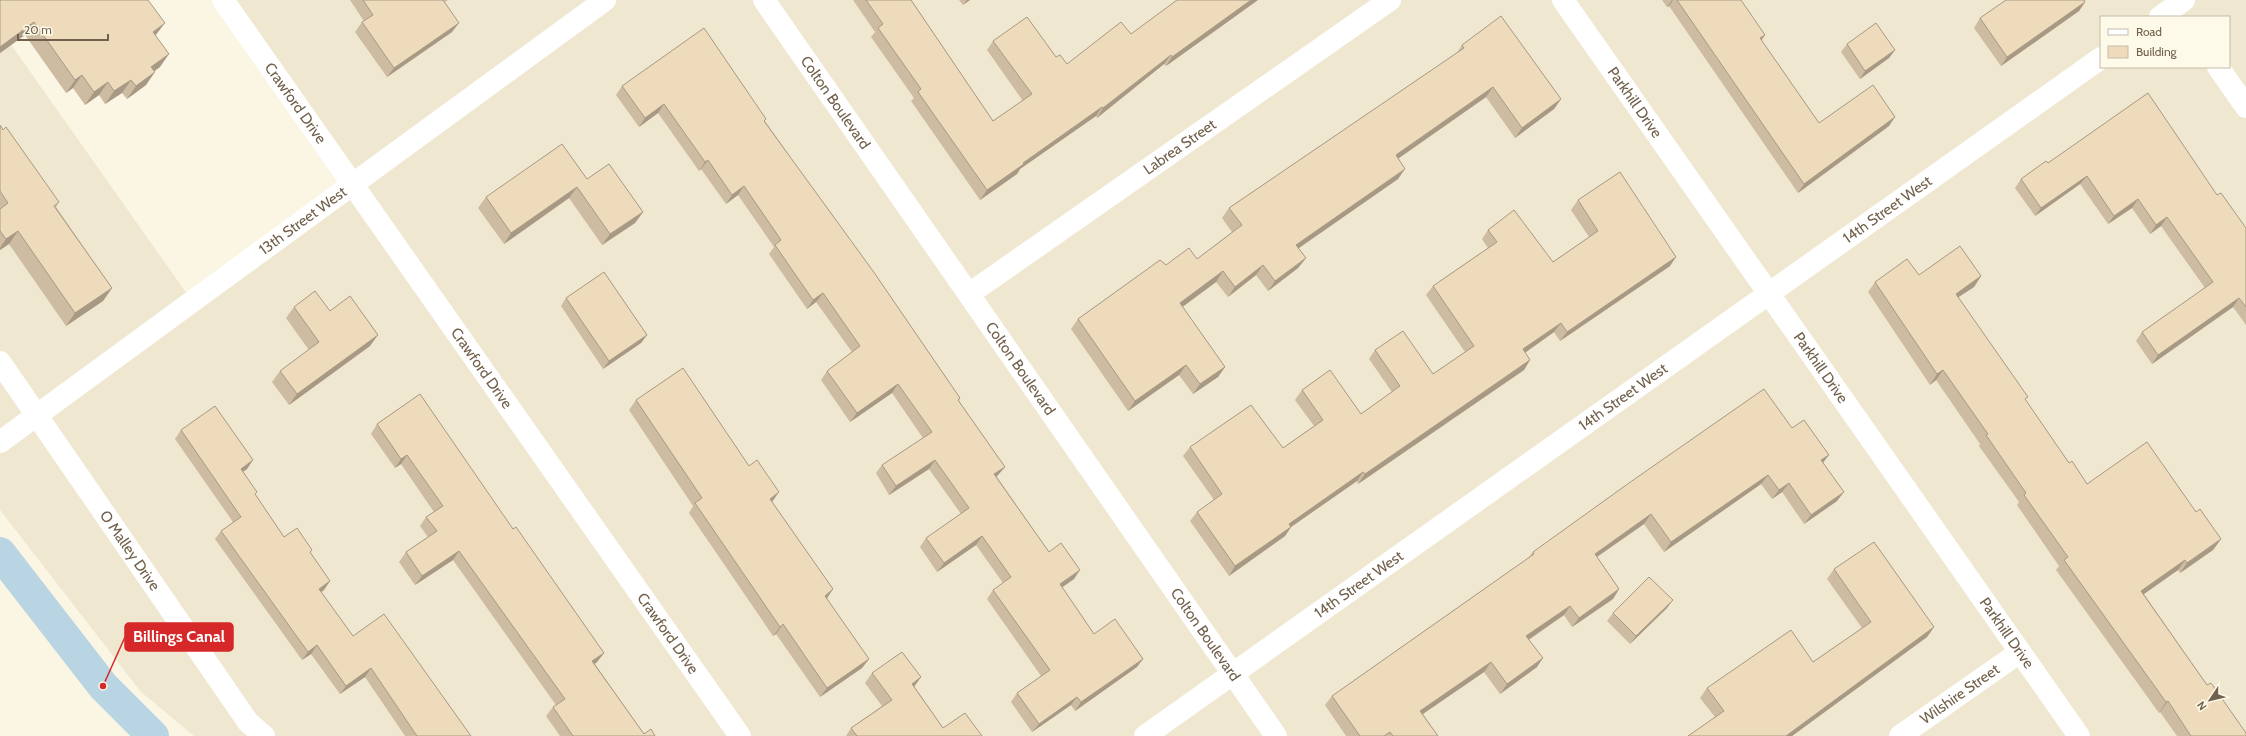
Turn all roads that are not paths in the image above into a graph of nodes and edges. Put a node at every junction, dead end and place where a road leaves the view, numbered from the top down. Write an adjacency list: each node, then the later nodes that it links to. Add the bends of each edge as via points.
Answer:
1 (223, 0): 9 (street, Crawford Drive)
2 (605, 0): 9 (street, 13th Street West)
3 (764, 0): 10 (street, Colton Boulevard)
4 (1390, 0): 10 (street, Labrea Street)
5 (1562, 0): 11 (street, Parkhill Drive)
6 (2100, 59): 11 (street, 14th Street West, via 1968,150)
7 (2219, 68): 8 (street)
8 (2246, 107)
9 (353, 185): 13 (street, 13th Street West); 18 (street, Crawford Drive)
10 (969, 294): 16 (street, Colton Boulevard)
11 (1768, 295): 15 (street, Parkhill Drive); 16 (street, 14th Street West)
12 (0, 362): 13 (street, O Malley Drive)
13 (36, 416): 14 (street, 13th Street West); 17 (street, O Malley Drive, via 248,722)
14 (0, 442)
15 (2020, 652): 21 (street, Wilshire Street); 22 (street, Parkhill Drive)
16 (1233, 674): 19 (street, 14th Street West); 20 (street, Colton Boulevard)
17 (264, 736)
18 (740, 736)
19 (1145, 736)
20 (1276, 736)
21 (1900, 736)
22 (2079, 736)

